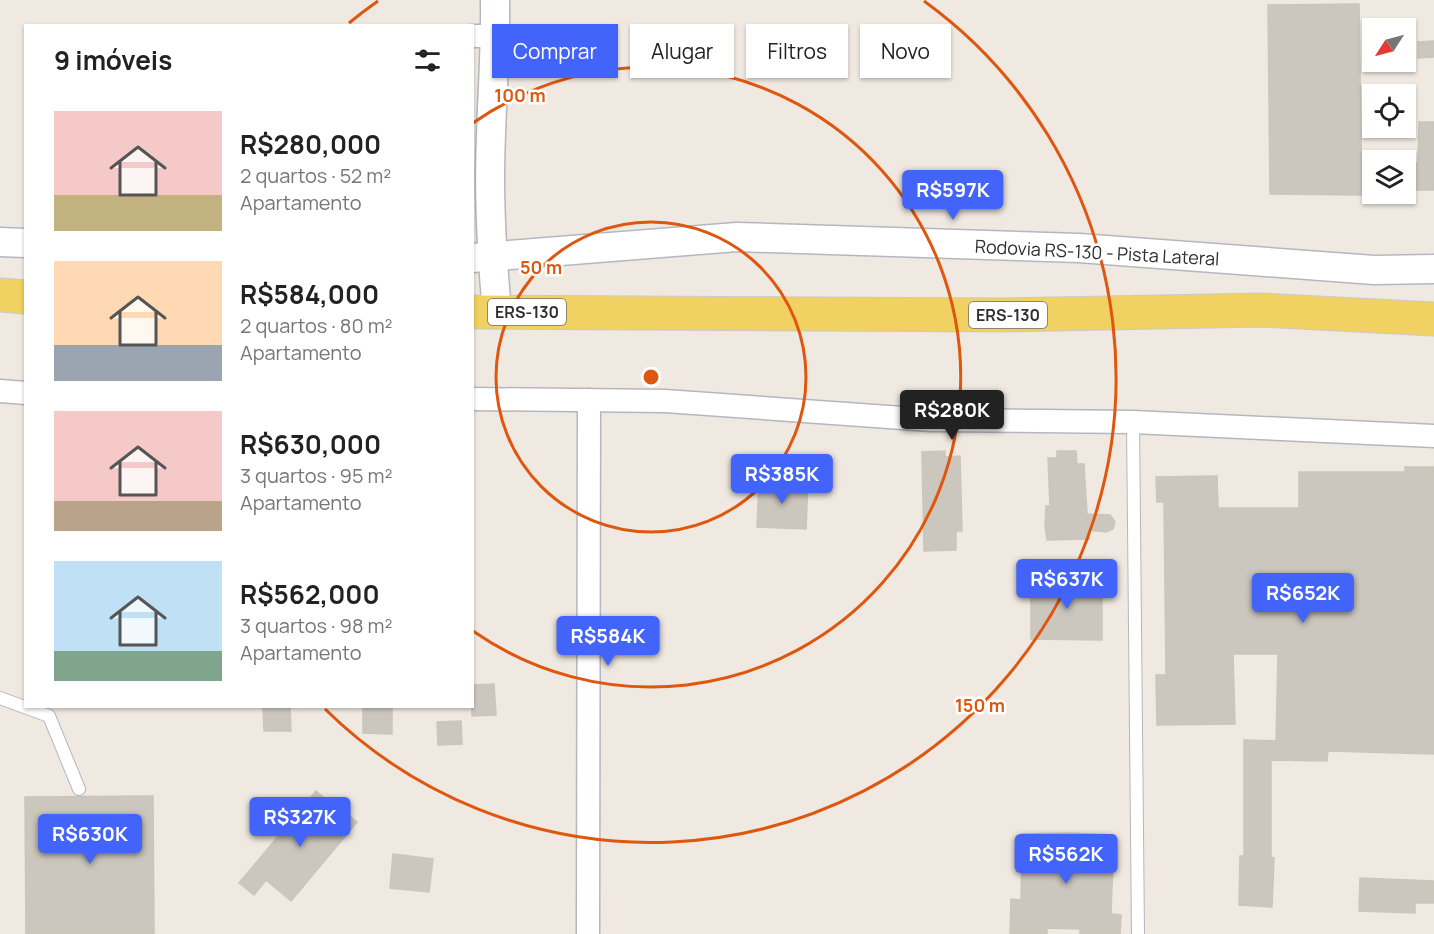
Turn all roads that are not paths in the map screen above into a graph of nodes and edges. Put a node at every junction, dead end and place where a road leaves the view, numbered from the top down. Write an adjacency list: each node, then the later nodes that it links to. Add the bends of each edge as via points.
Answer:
1 (495, 0): 2 (street)
2 (484, 36): 5 (street, via 490,178)
3 (0, 242): 4 (street)
4 (24, 243)
5 (482, 258): 6 (street, Rodovia RS-130 - Pista Lateral, via 737,237 1079,248 1374,270); 9 (street)
6 (1434, 269)
7 (0, 296): 8 (main road)
8 (24, 297)
9 (484, 312): 10 (main road, ERS-130, via 1007,315 1262,310)
10 (1434, 319)
11 (0, 391): 12 (street)
12 (24, 393)
13 (474, 399): 14 (street)
14 (589, 400): 15 (street, via 665,401 931,420); 21 (street)
15 (1133, 422): 16 (street); 22 (lane)
16 (1434, 436)
17 (0, 698): 18 (lane)
18 (24, 707)
19 (27, 708): 20 (lane, via 48,716)
20 (79, 789)
21 (588, 934)
22 (1138, 934)

